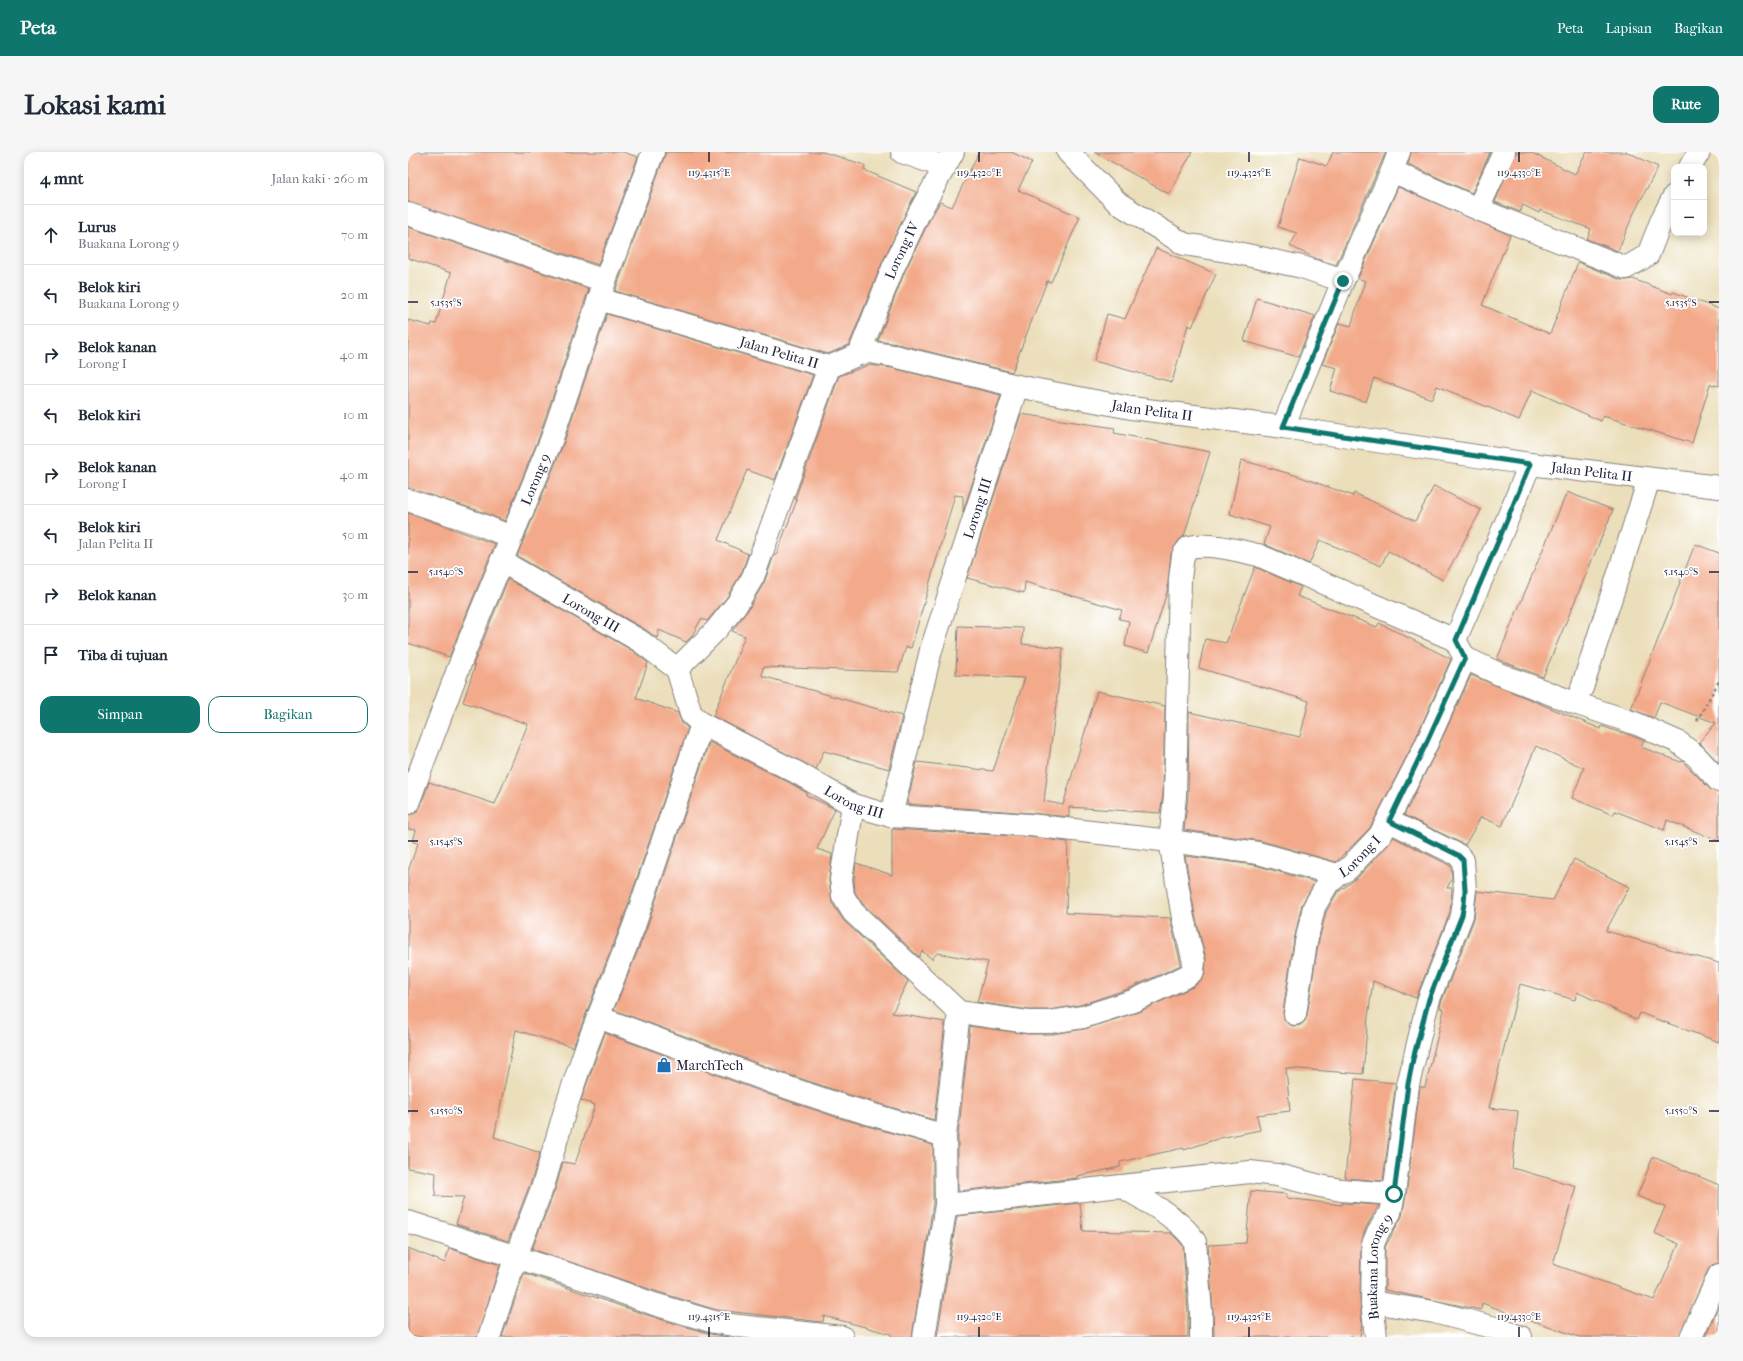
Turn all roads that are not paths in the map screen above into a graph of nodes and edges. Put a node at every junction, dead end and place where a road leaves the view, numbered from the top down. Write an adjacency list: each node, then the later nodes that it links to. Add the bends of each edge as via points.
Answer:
1 (653, 152): 13 (street, Lorong 9)
2 (902, 152): 6 (street)
3 (1068, 152): 12 (street, via 1118,203 1184,244 1302,267)
4 (1504, 152): 10 (street)
5 (1699, 152): 8 (street)
6 (949, 159): 14 (street, Lorong IV, via 919,213 893,268)
7 (1396, 162): 10 (street); 12 (street)
8 (1692, 164)
9 (1672, 200): 10 (street, via 1648,255 1626,268)
10 (1478, 209)
11 (408, 214): 13 (street, Jalan Pelita II)
12 (1343, 281): 17 (street)
13 (602, 290): 15 (street, Jalan Pelita II); 22 (street, Lorong 9, via 551,441)
14 (859, 354): 15 (street, Jalan Pelita II); 16 (street, Jalan Pelita II, via 869,352 894,356)
15 (829, 366): 25 (street, via 753,577 737,604 716,630)
16 (1017, 386): 17 (street, Jalan Pelita II, via 1131,408); 31 (street, Lorong III, via 931,650)
17 (1283, 427): 18 (street, Jalan Pelita II)
18 (1530, 464): 19 (street, Jalan Pelita II); 24 (street, Lorong I, via 1500,537)
19 (1650, 479): 20 (street, Jalan Pelita II); 26 (street)
20 (1719, 488)
21 (408, 500): 22 (street)
22 (511, 537): 23 (street, Lorong 9)
23 (501, 561): 25 (street, Lorong III, via 640,641); 29 (street, Lorong 9)
24 (1460, 649): 28 (street, via 1499,674 1665,736 1684,746); 32 (street, Lorong I, via 1425,746); 33 (street, via 1258,555 1201,545 1189,547 1182,555 1180,579 1175,796)
25 (677, 669): 27 (street, Lorong III, via 691,714)
26 (1582, 688)
27 (702, 724): 30 (street, Lorong III, via 796,772); 37 (street, via 634,926)
28 (1719, 781)
29 (408, 803)
30 (853, 805): 31 (street, Lorong III); 35 (street, via 842,879 843,896 853,912)
31 (891, 816): 33 (street, via 1030,825)
32 (1389, 821): 34 (street, Lorong I, via 1365,853); 40 (street, Buakana Lorong 9, via 1458,855 1463,860 1465,890 1462,915 1429,999 1413,1059)
33 (1170, 841): 34 (street, via 1258,853); 35 (street, via 1182,918 1194,962 1193,971 1187,976 1133,1001 1082,1017 1050,1022 1028,1022)
34 (1338, 875): 36 (street, Lorong I, via 1327,884 1314,907 1306,942)
35 (959, 1012): 38 (street)
36 (1296, 1014)
37 (598, 1017): 38 (street, via 777,1084); 43 (street, via 566,1107 544,1183)
38 (945, 1136): 41 (street)
39 (1122, 1186): 40 (street, via 1250,1172 1277,1175 1341,1190); 41 (street); 49 (street, via 1179,1224 1192,1236 1195,1242)
40 (1394, 1194): 45 (street, Buakana Lorong 9, via 1390,1213 1373,1244)
41 (946, 1205): 48 (street)
42 (408, 1222): 43 (street)
43 (516, 1256): 46 (street); 47 (street, via 714,1322)
44 (1719, 1275): 52 (street)
45 (1372, 1302): 50 (street, Buakana Lorong 9); 51 (street, via 1434,1312)
46 (489, 1337)
47 (842, 1337)
48 (924, 1337)
49 (1201, 1337)
50 (1376, 1337)
51 (1521, 1337)
52 (1690, 1337)

